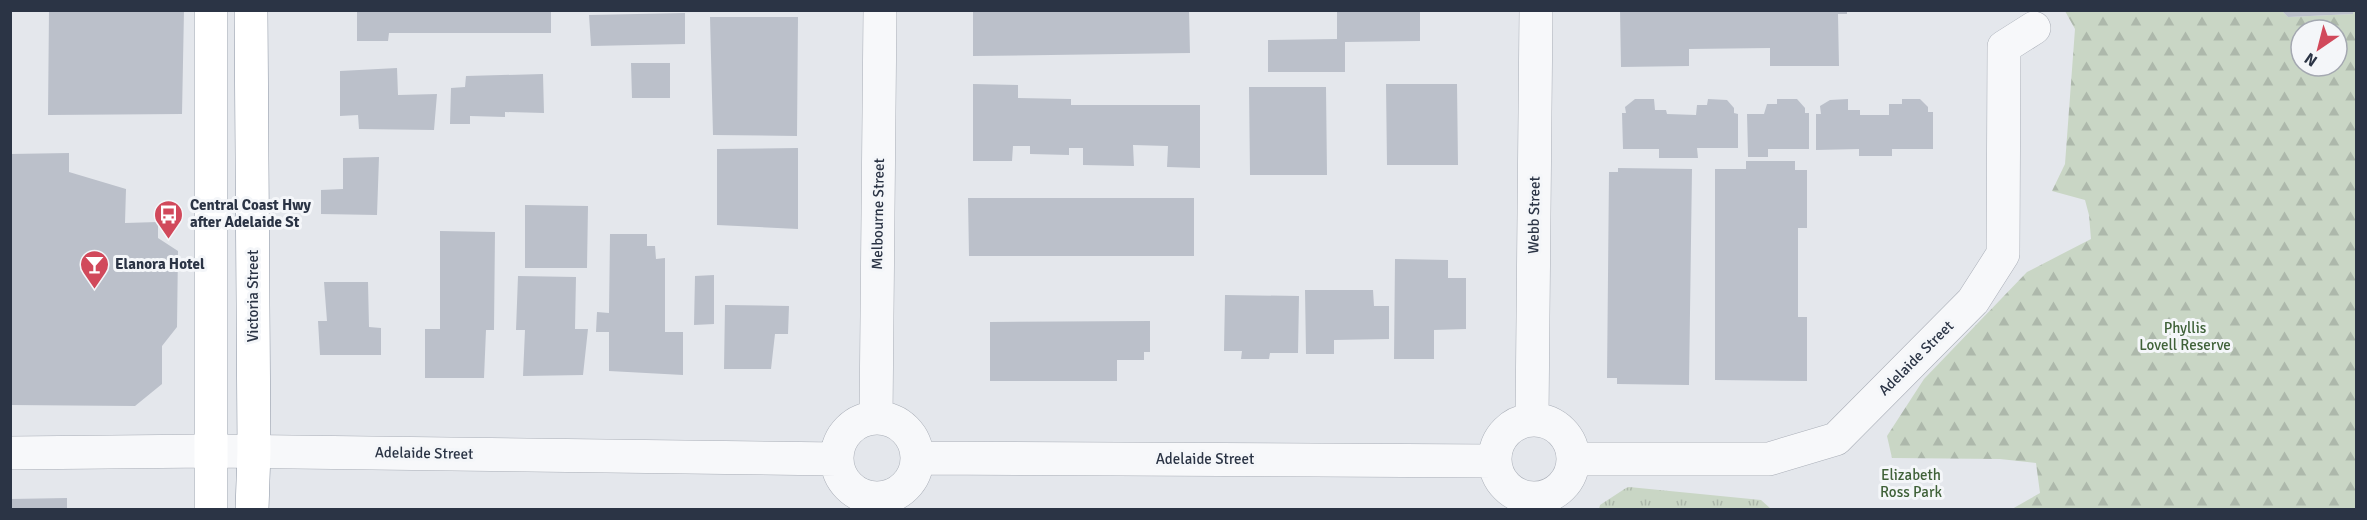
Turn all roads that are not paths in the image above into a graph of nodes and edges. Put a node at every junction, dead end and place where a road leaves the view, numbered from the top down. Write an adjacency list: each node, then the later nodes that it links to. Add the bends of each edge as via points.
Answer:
1 (211, 10): 8 (highway)
2 (251, 10): 9 (highway, Victoria Street)
3 (880, 10): 6 (street, Melbourne Street)
4 (1536, 10): 7 (street, Webb Street)
5 (2034, 28): 13 (street, Adelaide Street, via 2004,47 2003,254 1973,301 1836,439 1769,459)
6 (876, 418): 11 (street, via 900,425 915,445); 12 (street, via 864,420 844,435)
7 (1532, 419): 13 (street, via 1556,426 1566,435); 14 (street, via 1509,428 1500,437)
8 (210, 451): 9 (street, Adelaide Street); 10 (street, Adelaide Street); 17 (highway)
9 (254, 451): 12 (street, Adelaide Street); 18 (highway, Victoria Street)
10 (10, 453)
11 (917, 458): 14 (street, Adelaide Street); 15 (street, via 916,469 903,488)
12 (837, 459): 15 (street, via 847,484)
13 (1574, 459): 16 (street, via 1565,483)
14 (1494, 461): 16 (street, via 1496,472 1510,491)
15 (883, 503)
16 (1543, 503)
17 (211, 510)
18 (252, 510)

